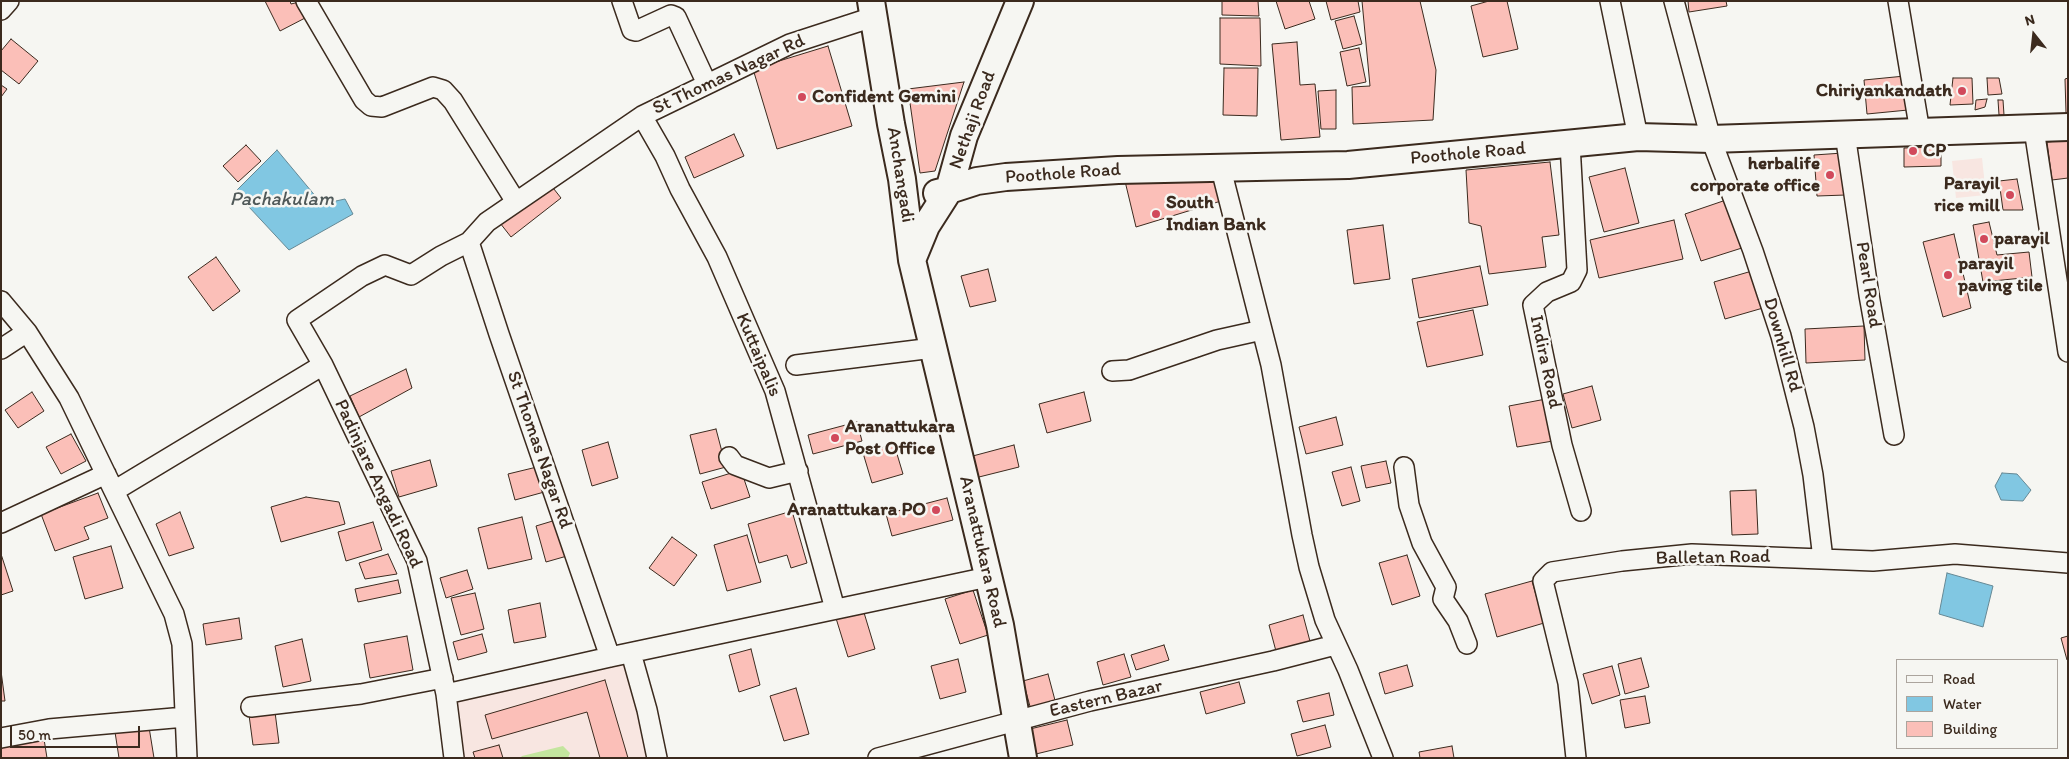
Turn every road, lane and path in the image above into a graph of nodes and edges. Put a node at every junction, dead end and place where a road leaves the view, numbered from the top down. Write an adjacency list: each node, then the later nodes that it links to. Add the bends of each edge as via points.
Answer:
1 (9, 1): 9 (street)
2 (306, 1): 22 (street, via 364,100 371,106 382,107 433,87 443,90 453,100)
3 (622, 1): 10 (street, via 632,30 672,15 676,17)
4 (1020, 1): 21 (street, Nethaji Road, via 964,136)
5 (1610, 1): 16 (street)
6 (1674, 1): 17 (street, Downhill Rd)
7 (1898, 1): 14 (street)
8 (872, 9): 10 (street, St Thomas Nagar Rd); 20 (street, Anchangadi)
9 (1, 10)
10 (707, 84): 11 (street, St Thomas Nagar Rd)
11 (642, 116): 22 (street, St Thomas Nagar Rd); 37 (street, Kuttaipalis, via 717,257 775,391)
12 (2068, 127): 13 (street, Poothole Road)
13 (2034, 129): 14 (street, Poothole Road); 30 (street)
14 (1920, 132): 15 (street, Poothole Road)
15 (1845, 134): 17 (street, Poothole Road); 34 (street, Pearl Road)
16 (1638, 137): 17 (street, Poothole Road); 18 (street, Poothole Road)
17 (1711, 139): 42 (street, Downhill Rd, via 1781,336 1814,475)
18 (1570, 144): 19 (street, Poothole Road, via 1348,165); 40 (street, Indira Road, via 1577,270 1571,282 1547,292 1533,305 1562,445)
19 (1221, 169): 21 (street, Poothole Road, via 1118,170 1006,177 977,181); 26 (street)
20 (902, 180): 21 (street, Nethaji Road, via 920,196); 24 (street, Anchangadi)
21 (949, 190): 24 (street, via 926,226)
22 (516, 202): 23 (street, St Thomas Nagar Rd, via 487,222)
23 (469, 242): 32 (street, Padinjare Angadi Road, via 411,275 384,264 297,320); 49 (street, St Thomas Nagar Rd)
24 (912, 260): 28 (street, Aranattukara Road)
25 (1, 301): 27 (street)
26 (1262, 330): 33 (street, via 1217,340 1129,370); 47 (street, via 1275,383 1302,535)
27 (27, 332): 29 (street); 38 (street, via 68,398)
28 (933, 348): 31 (street); 44 (street, Aranattukara Road)
29 (1, 349)
30 (2068, 352)
31 (796, 364)
32 (323, 365): 39 (street); 50 (street, Padinjare Angadi Road, via 417,561)
33 (1112, 371)
34 (1894, 435)
35 (729, 457): 37 (street, via 735,465 769,478)
36 (1404, 467): 46 (street, via 1409,505 1422,543 1446,587 1443,599 1458,621)
37 (798, 471): 45 (street, Kuttaipalis)
38 (106, 474): 39 (street); 41 (street)
39 (114, 491): 52 (street, via 174,614 182,644)
40 (1581, 511)
41 (1, 524)
42 (1822, 560): 43 (street, Balletan Road, via 1873,561 1955,554); 61 (street, Balletan Road, via 1692,554 1552,572 1543,581 1568,683)
43 (2068, 563)
44 (988, 577): 45 (street); 53 (street, Aranattukara Road)
45 (835, 610): 48 (street)
46 (1467, 644)
47 (1335, 645): 53 (street, Eastern Bazar); 60 (street)
48 (631, 653): 49 (street); 57 (street)
49 (610, 656): 50 (street)
50 (444, 686): 51 (street); 56 (street, Padinjare Angadi Road)
51 (251, 707)
52 (185, 717): 54 (street, via 49,729); 55 (street)
53 (1017, 720): 58 (street, Eastern Bazar); 59 (street, Aranattukara Road)
54 (1, 738)
55 (187, 758)
56 (454, 758)
57 (657, 758)
58 (878, 758)
59 (1023, 758)
60 (1383, 758)
61 (1576, 758)

